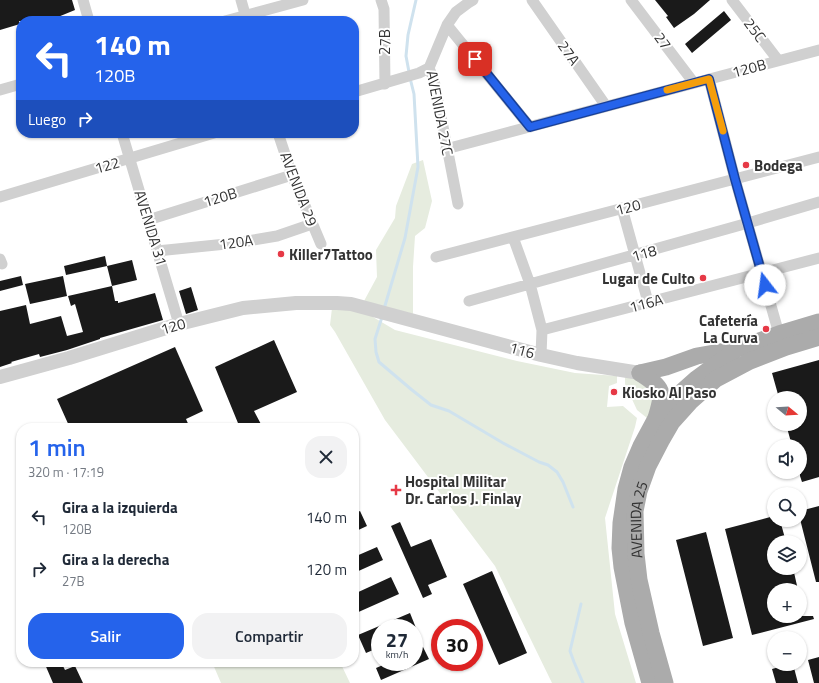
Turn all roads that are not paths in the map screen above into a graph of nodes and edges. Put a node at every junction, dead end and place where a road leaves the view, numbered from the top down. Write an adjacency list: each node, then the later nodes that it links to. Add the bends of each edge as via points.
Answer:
1 (83, 0): 9 (street)
2 (241, 0): 10 (street)
3 (303, 0): 11 (street)
4 (381, 0): 18 (street, 27B, via 384,9)
5 (473, 0): 12 (street, via 456,12)
6 (532, 0): 22 (street, 27A)
7 (631, 0): 17 (street, 27)
8 (732, 0): 14 (street, 25C)
9 (88, 16)
10 (246, 16)
11 (253, 16)
12 (447, 25): 15 (street, AVENIDA 27C); 23 (street)
13 (819, 50): 14 (street, 120B)
14 (778, 60): 16 (street, 120B)
15 (429, 68): 18 (street); 27 (street, AVENIDA 27C, via 434,80)
16 (709, 79): 17 (street, 120B); 31 (street)
17 (694, 83): 22 (street, 120B)
18 (385, 84): 21 (street)
19 (16, 85): 20 (street)
20 (0, 90)
21 (359, 91)
22 (606, 106): 23 (street, 120B)
23 (530, 127): 27 (street, 120B)
24 (124, 138): 29 (street, AVENIDA 31)
25 (198, 138): 29 (street, 122)
26 (280, 138): 30 (street, AVENIDA 29)
27 (446, 149): 34 (street, AVENIDA 27C)
28 (819, 157): 31 (street, 120)
29 (130, 159): 32 (street, 122); 36 (street, AVENIDA 31)
30 (292, 175): 36 (street, 120B); 38 (street, AVENIDA 29)
31 (735, 179): 35 (street, 120); 37 (street)
32 (0, 197)
33 (819, 202): 37 (street, 118)
34 (458, 204)
35 (622, 208): 39 (street, 120); 42 (street)
36 (148, 220): 41 (street, AVENIDA 31)
37 (748, 223): 42 (street, 118); 45 (street)
38 (312, 224): 40 (street, AVENIDA 29); 41 (street, 120A, via 278,236)
39 (514, 237): 43 (street, 120); 46 (street)
40 (321, 244)
41 (158, 251): 51 (street, AVENIDA 31)
42 (635, 255): 46 (street, 118); 48 (street)
43 (436, 257)
44 (819, 258): 45 (street, 116A)
45 (762, 272): 48 (street, 116A); 53 (street)
46 (530, 284): 47 (street, 118); 52 (street)
47 (469, 301)
48 (648, 302): 52 (street, 116A)
49 (406, 319): 51 (street, 120, via 351,304 296,303 243,308); 56 (street, 116)
50 (819, 322): 53 (main road)
51 (179, 324): 59 (street, 120)
52 (542, 330): 56 (street)
53 (779, 334): 55 (main road)
54 (819, 337): 61 (main road, via 750,361)
55 (737, 349): 57 (main road); 60 (main road, AVENIDA 25)
56 (541, 355): 58 (street, 116, via 577,364)
57 (688, 360): 58 (main road); 60 (main road, via 683,364 682,373)
58 (640, 374): 60 (main road); 62 (main road, via 656,383 660,390 661,400)
59 (0, 377)
60 (691, 378): 61 (main road); 62 (main road, AVENIDA 25)
61 (716, 379): 64 (main road, AVENIDA 25, via 672,422 648,466 635,512 639,580)
62 (655, 420): 63 (main road, AVENIDA 25, via 632,467 626,489 620,548 633,623)
63 (650, 683)
64 (666, 683)

